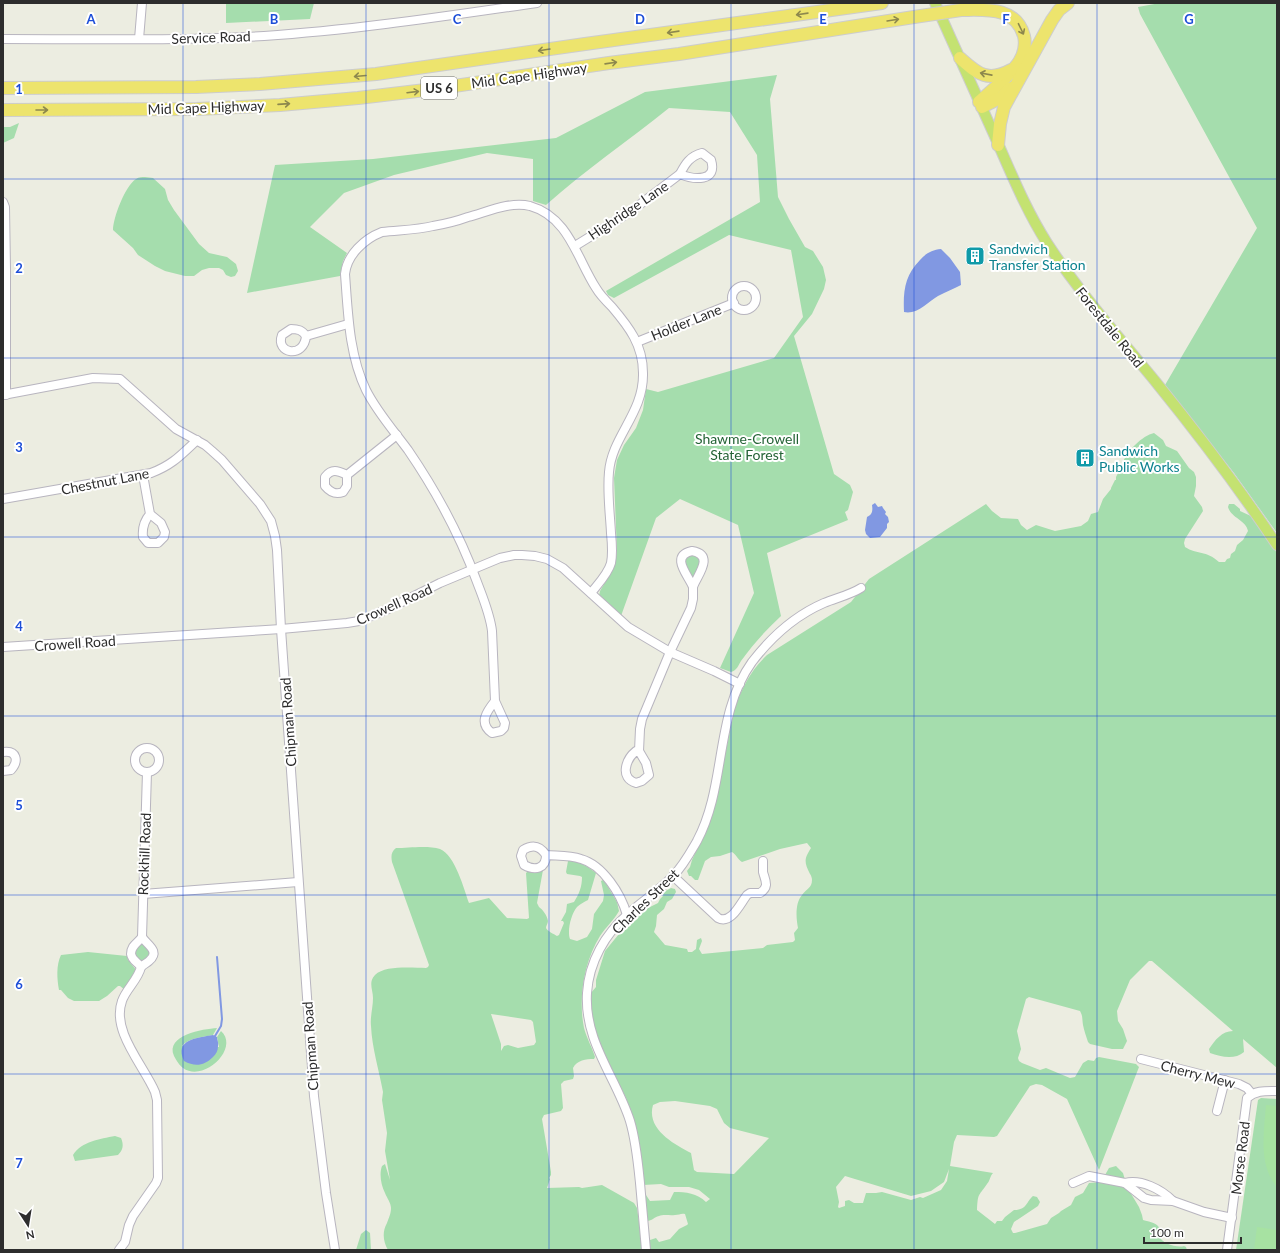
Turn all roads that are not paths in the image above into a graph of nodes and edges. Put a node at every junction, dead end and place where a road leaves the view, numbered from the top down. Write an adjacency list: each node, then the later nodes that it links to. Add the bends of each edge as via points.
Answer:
1 (142, 3): 9 (street)
2 (537, 3): 9 (street, Service Road, via 309,32)
3 (882, 3): 13 (highway, Mid Cape Highway / US 6, one-way to 13, via 376,74 196,87)
4 (935, 3): 10 (main road, Forestdale Road)
5 (1003, 3): 7 (highway, Mid Cape Highway / US 6)
6 (1068, 3): 12 (highway, via 1056,14)
7 (961, 10): 11 (highway, one-way to 11, via 995,10 1015,20 1022,31 1025,44 1021,59); 15 (highway, Mid Cape Highway / US 6, one-way to 7, bridge, via 197,109 358,98 679,54)
8 (3, 39): 9 (street, Service Road)
9 (139, 39)
10 (960, 58): 11 (highway, one-way to 10, via 1002,74 988,76 977,72); 14 (main road, Forestdale Road)
11 (1015, 67): 14 (highway)
12 (1020, 78): 14 (highway, via 1007,93); 16 (highway, via 1002,112)
13 (3, 88)
14 (980, 104): 16 (main road, Forestdale Road)
15 (3, 110)
16 (998, 145): 31 (main road, Forestdale Road, via 1033,220 1060,261 1224,470)
17 (680, 174): 19 (street, Highridge Lane, via 630,212)
18 (3, 202): 24 (street, via 6,270)
19 (575, 246): 21 (street, via 562,227 551,217 541,210 523,205 498,208 432,226 382,232 359,247 346,268); 23 (street, via 597,290 623,320)
20 (734, 303): 23 (street, Holder Lane)
21 (348, 324): 22 (street); 25 (street, via 353,350 366,390)
22 (306, 336)
23 (637, 342): 35 (street, via 644,373 642,391 635,412 617,444 609,469 611,563)
24 (4, 395): 26 (street, Chipman Road, via 93,378 120,379 176,429)
25 (397, 435): 28 (street); 32 (street, via 448,514)
26 (197, 440): 27 (street, Chestnut Lane, via 174,462 158,471); 36 (street, Chipman Road, via 222,460 260,504 271,521 277,550)
27 (143, 475): 29 (street, Chestnut Lane); 30 (street)
28 (347, 476)
29 (3, 500)
30 (150, 514)
31 (1277, 545)
32 (472, 569): 35 (street, Crowell Road, via 514,555 535,556 563,568); 36 (street, Crowell Road, via 359,621); 40 (street, via 490,620)
33 (693, 587): 38 (street, via 691,608)
34 (861, 588): 39 (street, Charles Street, via 822,604 795,619 764,647)
35 (591, 593): 38 (street, Crowell Road, via 628,627)
36 (281, 629): 37 (street, Crowell Road); 48 (street, Chipman Road)
37 (3, 647)
38 (670, 652): 39 (street, Crowell Road); 41 (street, via 642,719)
39 (740, 684): 47 (street, Charles Street, via 726,721 708,815 698,840)
40 (495, 701)
41 (639, 751)
42 (3, 752): 43 (street, via 9,751 16,758 16,765 11,770)
43 (3, 771)
44 (147, 772): 49 (street, Rockhill Road)
45 (546, 855): 50 (street, via 567,856 591,863 616,890)
46 (763, 861): 47 (street, via 765,888 760,893 746,895 732,916 726,920 718,918)
47 (673, 876): 50 (street, Charles Street)
48 (298, 882): 49 (street); 63 (street, Chipman Road, via 314,1096)
49 (143, 894): 51 (street, Rockhill Road)
50 (627, 915): 64 (street, Charles Street, via 597,953 587,993 588,1012 593,1038 625,1105 634,1137)
51 (142, 937): 52 (street, via 152,947 153,954); 52 (street, via 133,945 130,954)
52 (142, 967): 62 (street, via 122,1001 120,1018 125,1037 157,1100 158,1178 133,1216 125,1242)
53 (1141, 1059): 54 (street, Cherry Mew)
54 (1225, 1080): 56 (street, Cherry Mew, via 1244,1086); 57 (street)
55 (1277, 1091): 56 (street)
56 (1252, 1094): 61 (street, Morse Road, via 1247,1098)
57 (1218, 1111)
58 (1073, 1183): 59 (street, via 1089,1176)
59 (1125, 1183): 60 (street, via 1144,1198); 60 (street, via 1142,1183 1162,1191)
60 (1173, 1201): 61 (street)
61 (1232, 1218): 65 (street, Morse Road)
62 (119, 1250)
63 (335, 1250)
64 (646, 1250)
65 (1227, 1250)

